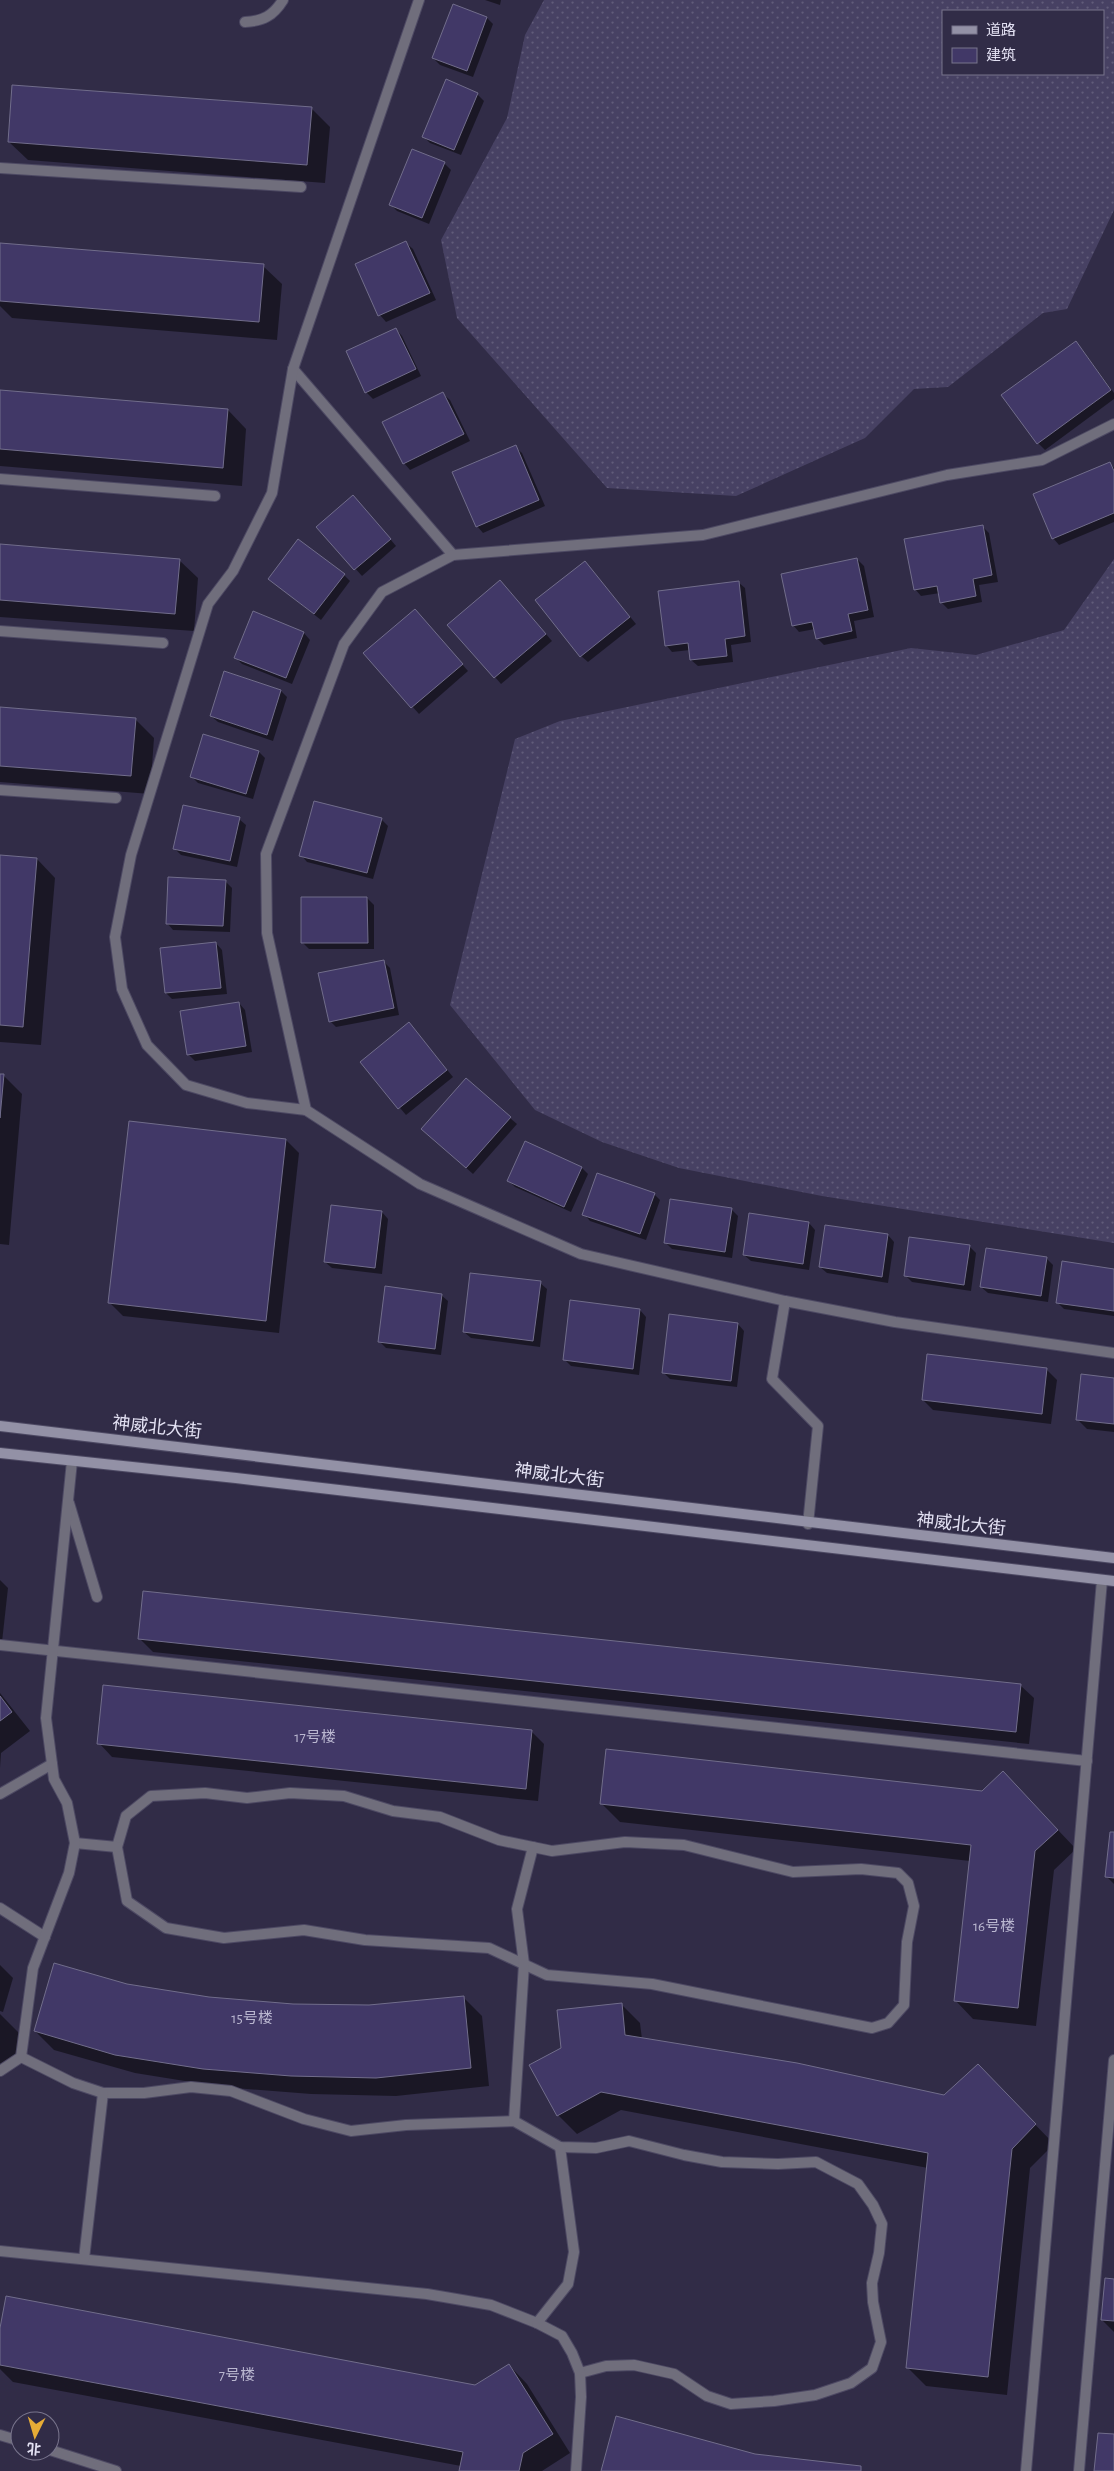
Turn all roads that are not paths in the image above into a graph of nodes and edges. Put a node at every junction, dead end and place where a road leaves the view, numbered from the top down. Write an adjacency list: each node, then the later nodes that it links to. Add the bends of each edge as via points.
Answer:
1 (283, 0): 3 (lane, via 275,12 260,21)
2 (419, 0): 6 (lane)
3 (245, 22)
4 (0, 168): 5 (lane)
5 (301, 187)
6 (293, 368): 10 (lane); 15 (lane, via 272,493 233,571 208,604 131,856 115,937 122,989 147,1045 186,1085 247,1103)
7 (1114, 424): 10 (lane, via 1042,460 947,475 703,535)
8 (0, 479): 9 (lane)
9 (215, 496)
10 (453, 555): 15 (lane, via 382,592 344,644 266,854 267,933)
11 (0, 631): 12 (lane)
12 (163, 643)
13 (0, 790): 14 (lane)
14 (116, 798)
15 (306, 1110): 16 (lane, via 420,1184 581,1254)
16 (785, 1301): 17 (lane, via 895,1322); 22 (lane, via 772,1379 818,1426)
17 (1114, 1353)
18 (0, 1426): 22 (street, 神威北大街)
19 (0, 1453): 20 (street)
20 (72, 1461): 21 (lane); 24 (street)
21 (68, 1498): 26 (lane); 28 (lane)
22 (808, 1524): 23 (street, 神威北大街)
23 (1114, 1558)
24 (1102, 1580): 25 (street); 29 (lane)
25 (1114, 1581)
26 (97, 1597)
27 (0, 1645): 28 (lane)
28 (52, 1651): 29 (lane); 30 (lane, via 46,1718)
29 (1086, 1761): 51 (lane)
30 (52, 1764): 31 (lane); 32 (lane, via 54,1779 66,1803)
31 (0, 1794)
32 (75, 1843): 33 (lane); 36 (lane, via 69,1874)
33 (117, 1847): 34 (lane, via 126,1816 151,1796 205,1793 247,1798 290,1793 344,1796 393,1811 440,1817 499,1840); 37 (lane, via 127,1901 166,1928 224,1938 304,1930 365,1940 489,1948)
34 (533, 1847): 37 (lane, via 517,1909); 37 (lane, via 552,1850 625,1842 684,1845 793,1872 861,1869 898,1873 908,1883 914,1906 907,1942 904,2006 888,2023 872,2028 652,1984 547,1975)
35 (0, 1908): 36 (lane)
36 (45, 1938): 38 (lane, via 33,1968)
37 (524, 1964): 42 (lane)
38 (21, 2057): 40 (lane); 41 (lane, via 73,2083)
39 (1114, 2060): 52 (lane)
40 (0, 2071)
41 (103, 2093): 42 (lane, via 144,2093 191,2087 231,2091 304,2119 351,2130 406,2124); 45 (lane)
42 (514, 2121): 43 (lane)
43 (560, 2147): 46 (lane, via 574,2252 568,2284); 47 (lane, via 596,2148 629,2141 722,2162 816,2162 858,2184 882,2224 872,2283 881,2342 872,2368 851,2383 815,2395 731,2404 707,2396 674,2374 634,2365 606,2366)
44 (1, 2254): 45 (lane)
45 (84, 2259): 46 (lane, via 427,2294 491,2305)
46 (537, 2323): 47 (lane, via 562,2336)
47 (580, 2373): 50 (lane)
48 (60, 2453): 49 (lane)
49 (116, 2471)
50 (576, 2471)
51 (1026, 2471)
52 (1079, 2471)

